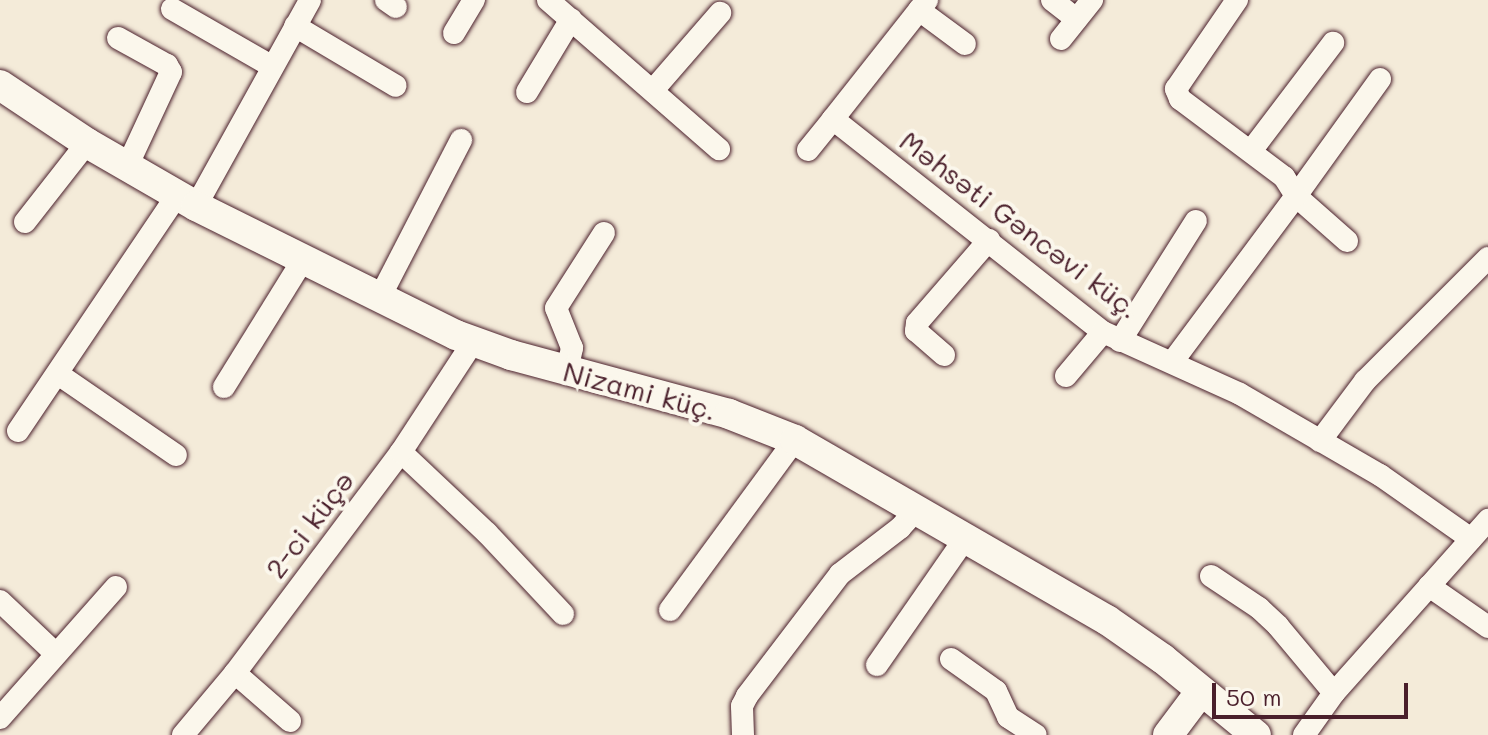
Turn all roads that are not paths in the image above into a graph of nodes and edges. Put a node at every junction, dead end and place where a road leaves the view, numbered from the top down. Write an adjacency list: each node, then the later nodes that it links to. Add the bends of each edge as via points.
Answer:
1 (310, 0): 12 (street)
2 (474, 0): 13 (street)
3 (548, 0): 10 (street)
4 (1052, 0): 11 (street)
5 (1092, 0): 11 (street)
6 (1237, 0): 29 (street, via 1176,89 1180,99)
7 (923, 5): 17 (street); 24 (street)
8 (172, 9): 18 (street)
9 (720, 13): 22 (street)
10 (571, 19): 22 (street); 23 (street)
11 (1076, 19): 15 (street)
12 (295, 26): 18 (street); 21 (street)
13 (454, 33)
14 (118, 38): 30 (street, via 171,72)
15 (1061, 39)
16 (1333, 43): 29 (street)
17 (965, 44)
18 (273, 67): 32 (street)
19 (1380, 79): 31 (street)
20 (0, 85): 26 (street, Nizami küç.)
21 (396, 86)
22 (654, 89): 27 (street)
23 (527, 92)
24 (833, 119): 28 (street); 36 (street, Məhsəti Gəncəvi küç.)
25 (461, 140): 40 (street)
26 (87, 143): 30 (street, Nizami küç.); 34 (street)
27 (719, 149)
28 (808, 150)
29 (1251, 151): 31 (street, via 1284,177)
30 (127, 167): 32 (street, Nizami küç.)
31 (1296, 196): 37 (street); 44 (street)
32 (187, 200): 39 (street, Nizami küç.); 46 (street)
33 (1196, 221): 41 (street)
34 (25, 222)
35 (604, 233): 45 (street, via 556,308 572,348)
36 (989, 240): 41 (street, Məhsəti Gəncəvi küç.); 43 (street, via 917,323 916,331)
37 (1347, 241)
38 (1488, 258): 51 (street, via 1365,381)
39 (302, 261): 40 (street, Nizami küç.); 48 (street)
40 (379, 299): 42 (street, Nizami küç.)
41 (1111, 336): 44 (street, Məhsəti Gəncəvi küç.); 47 (street)
42 (473, 342): 45 (street, Nizami küç.); 52 (street, 2-ci küçə)
43 (944, 355)
44 (1173, 361): 51 (street, Məhsəti Gəncəvi küç.)
45 (567, 370): 50 (street, Nizami küç., via 729,414)
46 (58, 374): 49 (street); 53 (street)
47 (1066, 376)
48 (224, 387)
49 (18, 431)
50 (795, 440): 54 (street, Nizami küç.); 62 (street)
51 (1320, 441): 57 (street, Məhsəti Gəncəvi küç., via 1410,494)
52 (401, 452): 63 (street); 68 (street, 2-ci küçə)
53 (176, 455)
54 (917, 509): 56 (street, Nizami küç.); 74 (street, via 840,574 747,696)
55 (1488, 520): 57 (street)
56 (966, 537): 67 (street); 69 (street, Nizami küç., via 1117,627)
57 (1471, 539): 59 (street)
58 (1211, 576): 70 (street, via 1268,617)
59 (1429, 586): 64 (street); 70 (street)
60 (116, 587): 65 (street)
61 (0, 601): 65 (street)
62 (670, 610)
63 (563, 614)
64 (1488, 627)
65 (56, 654): 71 (street)
66 (951, 659): 75 (street, via 996,691 1008,717)
67 (877, 665)
68 (235, 673): 72 (street); 73 (street, 2-ci küçə)
69 (1201, 691): 76 (street); 77 (street, Nizami küç.)
70 (1334, 693): 78 (street)
71 (0, 718)
72 (290, 721)
73 (183, 735)
74 (743, 735)
75 (1036, 735)
76 (1168, 735)
77 (1256, 735)
78 (1304, 735)

